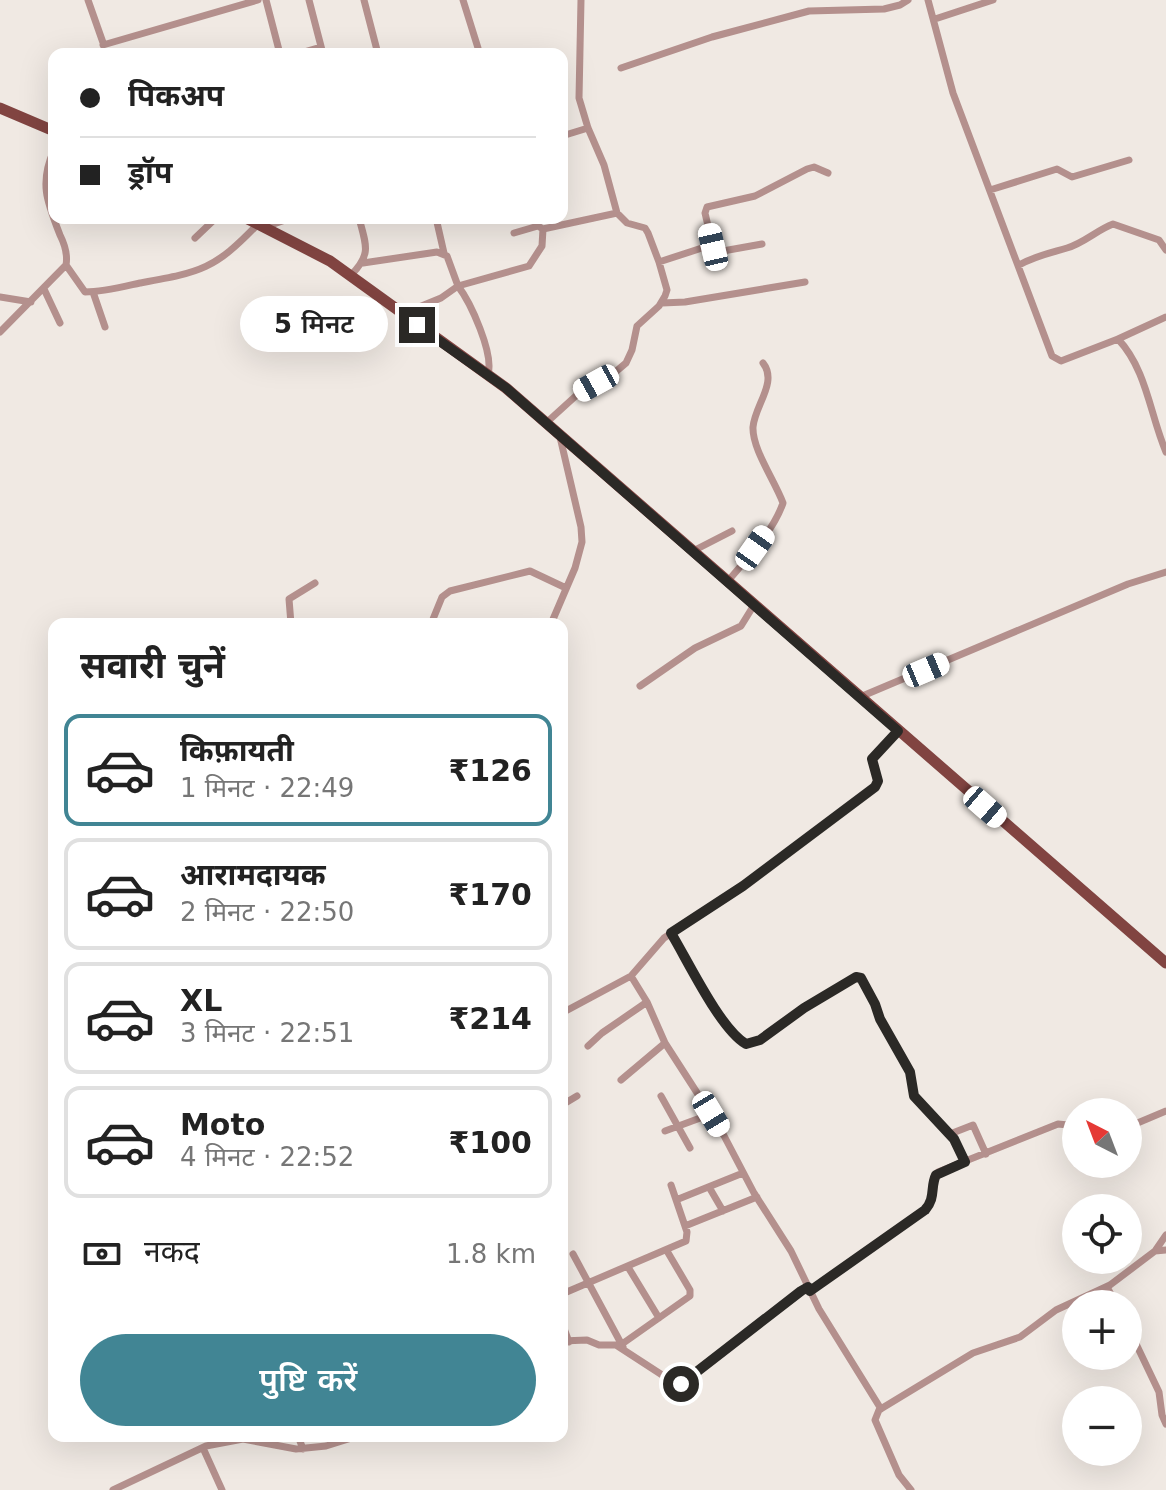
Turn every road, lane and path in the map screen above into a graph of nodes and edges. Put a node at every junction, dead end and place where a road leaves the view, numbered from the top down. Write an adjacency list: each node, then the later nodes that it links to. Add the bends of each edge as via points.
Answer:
1 (88, 0): 12 (street)
2 (258, 0): 12 (street)
3 (266, 0): 14 (street)
4 (309, 0): 15 (street)
5 (364, 0): 16 (street)
6 (463, 0): 17 (street)
7 (581, 0): 21 (street, via 579,98)
8 (908, 0): 18 (street, via 884,9 809,11)
9 (928, 0): 11 (street)
10 (993, 0): 11 (street)
11 (935, 19): 26 (street, via 953,93)
12 (103, 45): 13 (street)
13 (104, 48)
14 (278, 48)
15 (321, 48)
16 (376, 48)
17 (478, 48)
18 (621, 68)
19 (0, 108): 20 (main road)
20 (48, 128)
21 (588, 128): 22 (street); 28 (street)
22 (568, 134)
23 (1129, 160): 26 (street, via 1072,177 1057,169)
24 (48, 164): 27 (street)
25 (828, 173): 40 (street, via 814,167 755,196 707,207)
26 (990, 190): 46 (street)
27 (48, 203)
28 (617, 213): 29 (street); 43 (street, via 627,223 645,228)
29 (568, 220)
30 (56, 224): 45 (street, via 68,256)
31 (210, 224): 38 (street)
32 (255, 224): 51 (street, via 230,253 206,268)
33 (258, 224): 47 (main road)
34 (360, 224): 44 (street, via 366,247)
35 (437, 224): 42 (street)
36 (539, 224): 37 (street); 49 (street, via 541,250 529,266)
37 (514, 233)
38 (195, 238)
39 (762, 244): 40 (street, via 723,251)
40 (713, 247): 43 (street)
41 (1166, 250): 46 (street, via 1159,240 1113,224 1066,249)
42 (444, 253): 44 (street); 49 (street)
43 (659, 262): 54 (street, via 667,290)
44 (363, 263): 47 (street)
45 (66, 265): 50 (street); 51 (street, via 81,290)
46 (1019, 265): 60 (street, via 1054,359)
47 (351, 275): 55 (main road)
48 (805, 282): 54 (street)
49 (458, 286): 55 (street); 62 (street, via 488,352)
50 (44, 289): 53 (street); 57 (street)
51 (93, 292): 58 (street)
52 (0, 297): 53 (street)
53 (31, 302): 59 (street)
54 (662, 303): 63 (street, via 637,326 626,363 579,393)
55 (402, 314): 62 (main road)
56 (1166, 317): 60 (street)
57 (60, 323)
58 (105, 327)
59 (0, 332)
60 (1118, 339): 65 (street, via 1135,364)
61 (763, 363): 69 (street, via 770,379 753,431 783,503)
62 (488, 374): 63 (main road)
63 (546, 423): 64 (main road)
64 (560, 437): 67 (main road); 71 (street, via 582,542)
65 (1166, 452)
66 (732, 531): 67 (street)
67 (693, 551): 69 (main road)
68 (1166, 572): 77 (street)
69 (728, 581): 72 (main road)
70 (315, 583): 73 (street, via 289,599)
71 (566, 588): 74 (street, via 530,571 450,591); 75 (street)
72 (754, 605): 76 (street, via 741,626 695,648); 77 (main road)
73 (291, 618)
74 (433, 618)
75 (554, 618)
76 (640, 686)
77 (860, 697): 78 (main road)
78 (898, 731): 79 (street, via 872,759 875,787); 80 (main road)
79 (671, 933): 81 (street); 96 (street, via 723,1020 746,1044 859,976 910,1072 914,1096)
80 (1166, 963)
81 (631, 976): 82 (street); 83 (street)
82 (647, 1002): 84 (street); 85 (street)
83 (568, 1007)
84 (665, 1043): 86 (street); 91 (street)
85 (588, 1046)
86 (621, 1080)
87 (577, 1096): 89 (street)
88 (661, 1096): 94 (street)
89 (568, 1101)
90 (1166, 1111): 92 (street)
91 (711, 1114): 94 (street); 100 (street)
92 (1142, 1121)
93 (1062, 1124): 98 (street)
94 (679, 1126): 95 (street); 97 (street)
95 (665, 1131)
96 (950, 1134): 98 (street, via 973,1125); 99 (street)
97 (690, 1148)
98 (986, 1154): 99 (street)
99 (965, 1162): 115 (street, via 936,1175 933,1200 925,1210)
100 (743, 1173): 102 (street); 103 (street)
101 (671, 1185): 104 (street)
102 (709, 1187): 104 (street); 105 (street)
103 (757, 1197): 105 (street); 115 (street)
104 (676, 1200): 106 (street)
105 (723, 1211): 106 (street)
106 (685, 1226): 109 (street, via 686,1241)
107 (1166, 1235): 110 (street)
108 (1166, 1250): 110 (street)
109 (667, 1251): 112 (street); 118 (street, via 690,1293)
110 (1155, 1251): 114 (street)
111 (573, 1254): 113 (street)
112 (628, 1267): 113 (street); 118 (street)
113 (589, 1283): 117 (street); 120 (street)
114 (1107, 1287): 116 (street); 122 (street, via 1056,1310 1020,1337 973,1353)
115 (809, 1289): 120 (street, via 681,1384); 122 (street)
116 (1109, 1290)
117 (568, 1292)
118 (659, 1318): 120 (street)
119 (568, 1342): 120 (street)
120 (623, 1346)
121 (1142, 1356): 123 (street, via 1159,1392)
122 (881, 1409): 135 (street, via 875,1420)
123 (1166, 1424)
124 (198, 1442): 131 (street)
125 (229, 1442): 131 (street)
126 (256, 1442): 130 (street)
127 (277, 1442): 130 (street)
128 (300, 1442): 132 (street)
129 (339, 1442): 132 (street)
130 (279, 1447): 132 (street)
131 (201, 1448): 133 (street); 134 (street)
132 (303, 1449)
133 (113, 1490)
134 (222, 1490)
135 (911, 1490)

